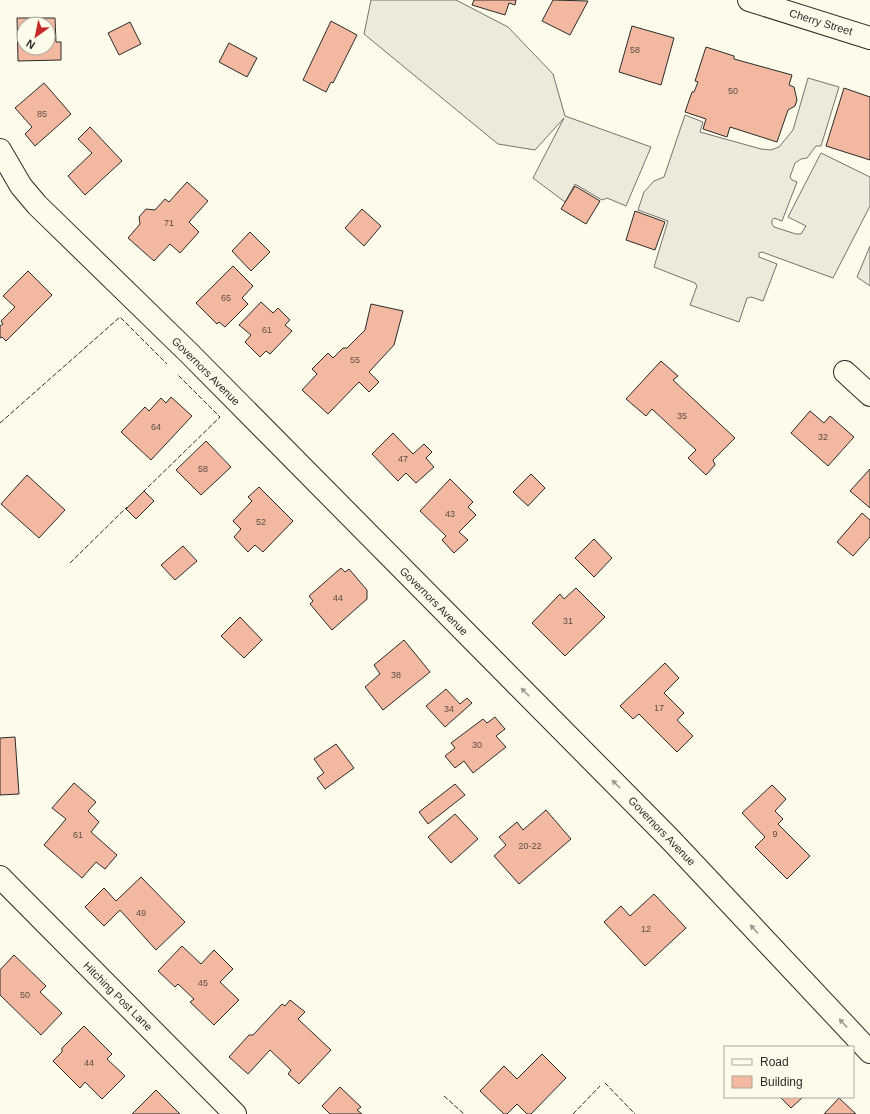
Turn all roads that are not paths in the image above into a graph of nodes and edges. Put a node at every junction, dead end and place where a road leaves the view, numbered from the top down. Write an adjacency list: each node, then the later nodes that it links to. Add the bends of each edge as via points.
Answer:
1 (749, 0): 2 (street, Cherry Street)
2 (870, 38)
3 (0, 150): 7 (street, Governors Avenue, one-way to 3, via 669,838 195,359 37,205 21,186)
4 (845, 372): 5 (street)
5 (870, 395)
6 (0, 878): 8 (street, Hitching Post Lane)
7 (870, 1052)
8 (235, 1114)

